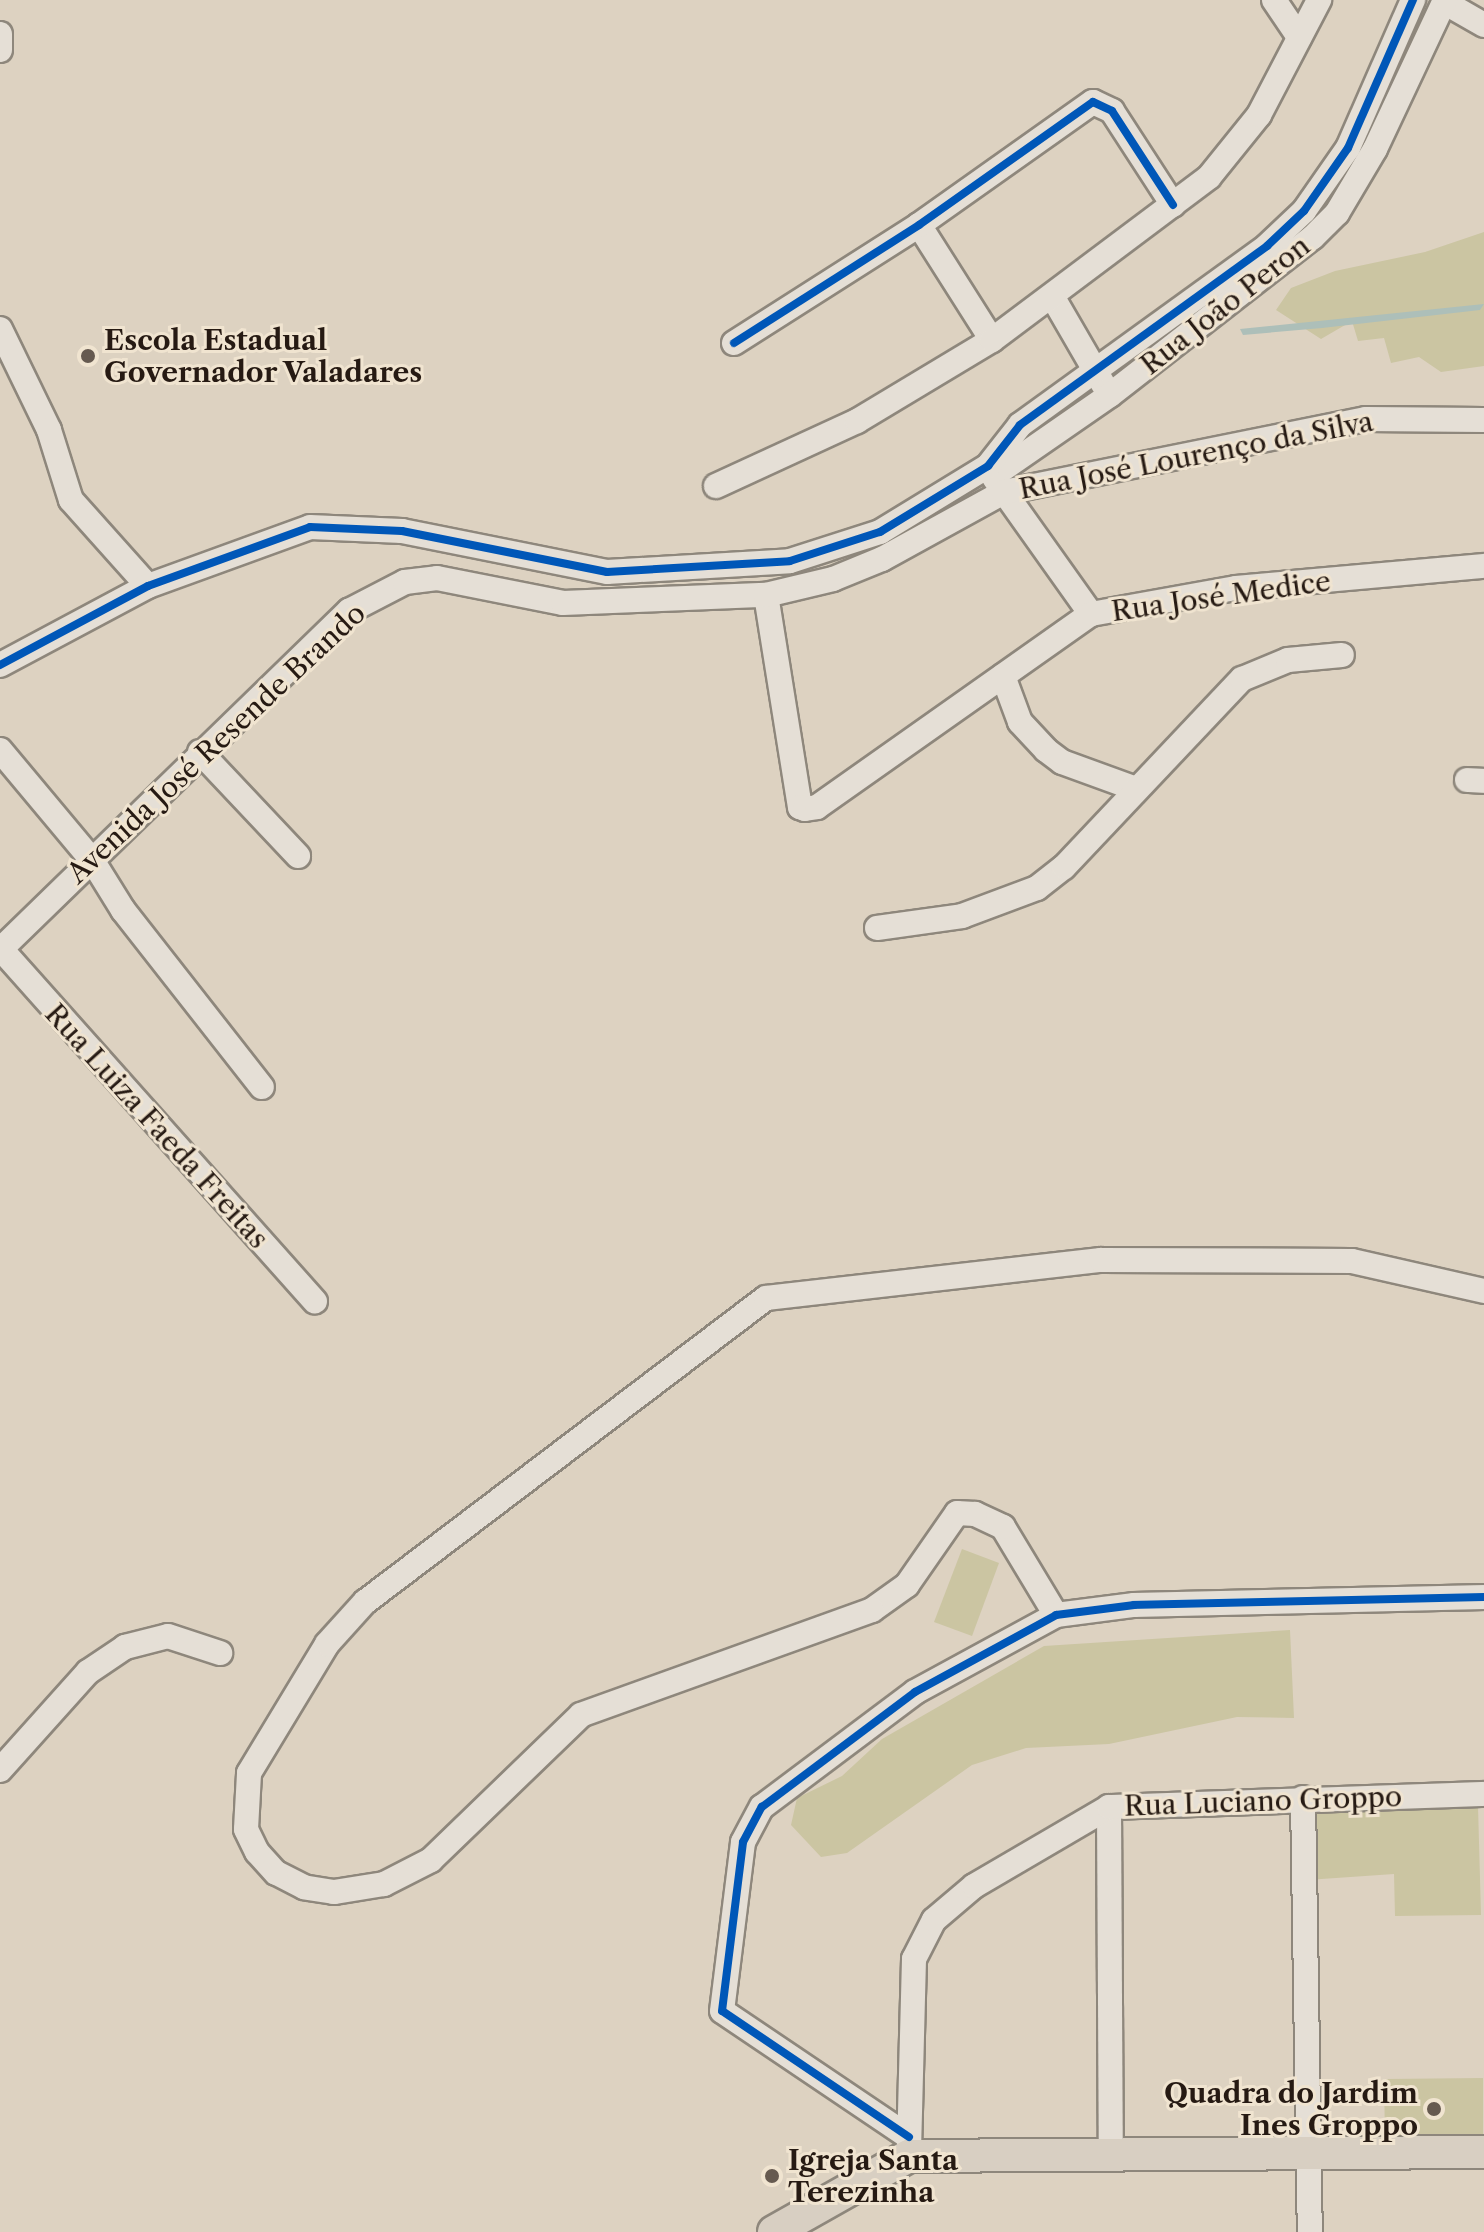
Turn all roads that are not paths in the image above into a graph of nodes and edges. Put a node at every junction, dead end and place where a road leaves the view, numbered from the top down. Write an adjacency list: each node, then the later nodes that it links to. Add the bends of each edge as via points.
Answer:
1 (1274, 0): 6 (street)
2 (1319, 0): 6 (street)
3 (1413, 0): 13 (street, via 1348,148 1304,211 1267,246)
4 (1445, 1): 5 (street); 14 (street, Rua João Peron, via 1375,149 1337,213)
5 (1484, 25)
6 (1299, 37): 7 (street, via 1259,115 1236,147)
7 (1173, 205): 8 (street, via 1112,111 1093,102); 9 (street)
8 (919, 225): 11 (street); 12 (street)
9 (1052, 296): 11 (street); 13 (street)
10 (0, 329): 19 (street, via 49,430 71,500)
11 (992, 340): 17 (street, via 857,421)
12 (734, 343)
13 (1095, 370): 14 (street); 16 (street, via 1020,425)
14 (1110, 395): 16 (street, Rua João Peron)
15 (1483, 425): 16 (street, Rua José Lourenço da Silva, via 1366,419)
16 (995, 478): 19 (street, via 880,532 790,561 607,572 402,531 310,527); 20 (street, Avenida José Resende Brando, via 882,559 833,579); 21 (street, Rua José Medice)
17 (716, 486)
18 (1484, 566): 21 (street, Rua José Medice, via 1236,588)
19 (148, 586): 23 (street)
20 (766, 595): 24 (street, via 800,807 805,809 817,807); 26 (street, Avenida José Resende Brando, via 563,603 437,578 405,582 349,611)
21 (1091, 614): 24 (street)
22 (1342, 655): 27 (street, via 1288,660 1242,679)
23 (0, 665)
24 (1003, 676): 27 (street, via 1020,722 1046,750 1062,762)
25 (0, 750): 29 (street)
26 (200, 752): 28 (street); 29 (street, Avenida José Resende Brando)
27 (1136, 789): 30 (street, via 1037,888 962,916)
28 (298, 856)
29 (92, 860): 31 (street, Avenida José Resende Brando); 32 (street, via 123,910)
30 (877, 928)
31 (0, 949): 34 (street, Rua Luiza Faeda Freitas)
32 (262, 1087)
33 (1484, 1291): 36 (street, via 1352,1261 1101,1260 766,1298 365,1602 327,1644 249,1773 246,1829 276,1873 304,1887 334,1892 384,1884 431,1860 581,1715 872,1610 907,1585 957,1513 975,1514 1003,1527)
34 (315, 1301)
35 (1484, 1597): 36 (street, via 1134,1605)
36 (1056, 1615): 42 (street, via 915,1692 762,1807 743,1842 722,2011)
37 (220, 1653): 38 (street, via 168,1636 125,1647 88,1672)
38 (0, 1770)
39 (1484, 1794): 40 (street, Rua Luciano Groppo)
40 (1303, 1798): 41 (street, Rua Luciano Groppo); 44 (street)
41 (1109, 1807): 42 (street, Rua Luciano Groppo, via 974,1886 934,1920 914,1959); 45 (street)
42 (909, 2147): 45 (main road); 46 (main road)
43 (1484, 2152): 44 (main road)
44 (1311, 2153): 45 (main road); 47 (street)
45 (1111, 2154)
46 (774, 2232)
47 (1310, 2232)

